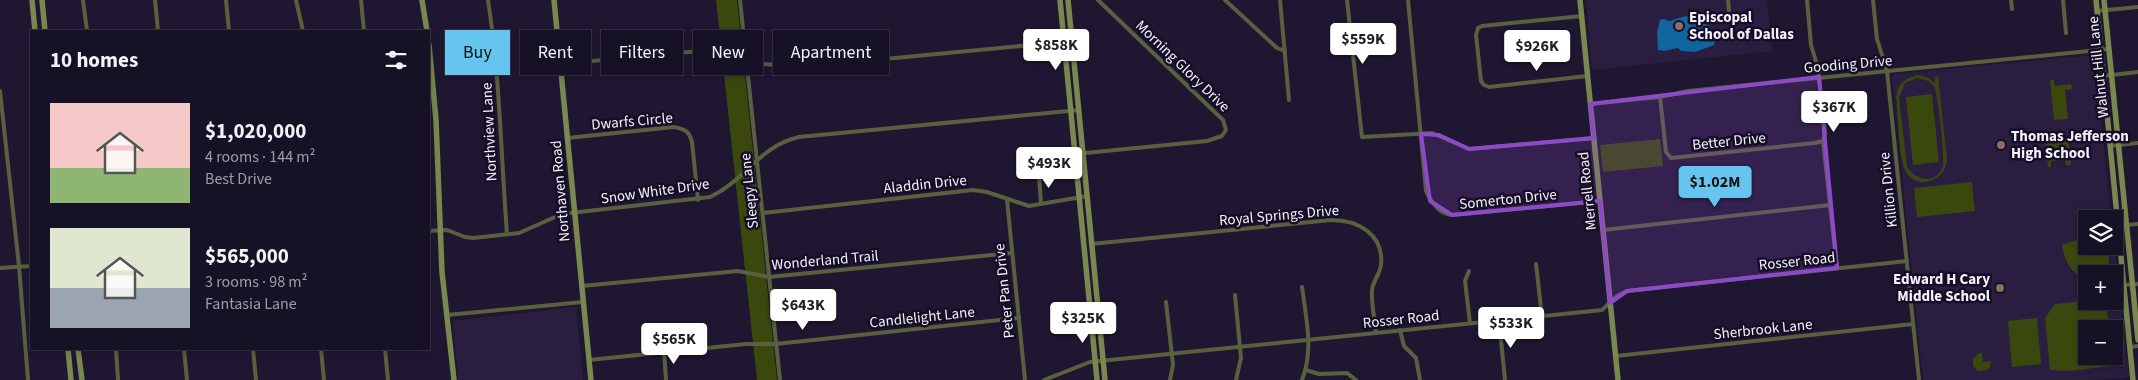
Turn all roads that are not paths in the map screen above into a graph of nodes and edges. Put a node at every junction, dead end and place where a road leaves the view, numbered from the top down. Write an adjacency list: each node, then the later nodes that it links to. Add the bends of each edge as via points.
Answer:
1 (32, 0): 33 (main road)
2 (42, 0): 34 (main road)
3 (83, 0): 35 (street)
4 (155, 0): 36 (street)
5 (226, 0): 37 (street)
6 (296, 0): 38 (street)
7 (360, 0): 39 (street)
8 (422, 0): 40 (main road)
9 (488, 0): 96 (street, Northview Lane, via 499,91)
10 (554, 0): 41 (main road, Northaven Road)
11 (740, 0): 42 (street, Sleepy Lane)
12 (1060, 0): 45 (main road)
13 (1068, 0): 44 (main road)
14 (1098, 0): 74 (street, Morning Glory Drive, via 1223,120 1226,130 1222,136 1207,141)
15 (1226, 0): 48 (street, via 1277,48)
16 (1280, 0): 48 (street)
17 (1348, 0): 67 (street, via 1362,138)
18 (1408, 0): 67 (street)
19 (1580, 0): 31 (main road, Merrell Road)
20 (1728, 0): 32 (street)
21 (1807, 0): 60 (street, via 1811,45)
22 (1873, 0): 53 (street, Killion Drive, via 1877,39)
23 (2011, 0): 28 (street)
24 (2063, 0): 43 (street)
25 (2096, 0): 30 (main road, Walnut Hill Lane)
26 (2104, 0): 29 (main road, Walnut Hill Lane)
27 (2138, 7): 29 (street)
28 (2012, 9)
29 (2105, 10): 30 (street); 46 (main road, Walnut Hill Lane)
30 (2097, 11): 47 (main road, Walnut Hill Lane)
31 (1582, 16): 58 (main road, Merrell Road); 58 (street, via 1482,26 1476,35 1484,85)
32 (1730, 22)
33 (35, 30)
34 (45, 30)
35 (86, 30)
36 (158, 30)
37 (229, 30)
38 (303, 30)
39 (364, 30)
40 (427, 30)
41 (557, 30)
42 (743, 30)
43 (2066, 33)
44 (1072, 41): 45 (street); 65 (main road)
45 (1064, 42): 52 (street, via 801,67); 66 (main road)
46 (2108, 49): 47 (street, Gooding Drive); 57 (main road, Walnut Hill Lane)
47 (2101, 50): 53 (street, Gooding Drive); 59 (main road, Walnut Hill Lane)
48 (1285, 51): 63 (street)
49 (693, 52): 51 (street)
50 (430, 56): 93 (main road)
51 (591, 61)
52 (763, 64)
53 (1887, 71): 60 (street, Gooding Drive); 101 (street, Killion Drive)
54 (2138, 72): 57 (street)
55 (561, 75): 68 (main road, Northaven Road)
56 (748, 75): 76 (street, Sleepy Lane)
57 (2111, 75): 59 (street); 72 (main road, Walnut Hill Lane)
58 (1587, 76): 64 (main road, Merrell Road)
59 (2103, 76): 73 (main road, Walnut Hill Lane)
60 (1819, 77): 62 (street, Gooding Drive); 70 (street)
61 (0, 91): 103 (street)
62 (1660, 97): 64 (street, Gooding Drive); 70 (street, Better Drive, via 1666,152 1671,158)
63 (1289, 100)
64 (1590, 104): 69 (main road, Merrell Road)
65 (1079, 110): 66 (street, Snow White Drive); 74 (main road)
66 (1071, 111): 75 (main road); 76 (street, Snow White Drive, via 799,138 777,144)
67 (1421, 134): 69 (street, via 1439,135 1469,149); 84 (street, Somerton Drive, via 1426,191 1430,201 1447,215)
68 (567, 138): 82 (street, Dwarfs Circle, via 674,127 684,129 692,142); 88 (main road, Northaven Road)
69 (1594, 138): 84 (main road, Merrell Road)
70 (1823, 141): 86 (street)
71 (2138, 143): 72 (street)
72 (2118, 145): 73 (street); 78 (main road, Walnut Hill Lane)
73 (2110, 146): 79 (main road, Walnut Hill Lane)
74 (1083, 153): 75 (street); 80 (main road)
75 (1075, 154): 81 (main road)
76 (757, 159): 82 (street, Snow White Drive, via 722,192); 89 (street, Sleepy Lane)
77 (1039, 175): 85 (street)
78 (2122, 187): 79 (main road); 92 (main road, Walnut Hill Lane)
79 (2114, 188): 87 (main road, Walnut Hill Lane)
80 (1087, 196): 81 (street, Aladdin Drive); 98 (main road)
81 (1078, 198): 85 (street, Aladdin Drive); 97 (main road)
82 (698, 200): 88 (street, Snow White Drive)
83 (1007, 200): 85 (street, Aladdin Drive, via 1022,205); 89 (street, Aladdin Drive, via 973,190); 99 (street, Peter Pan Drive)
84 (1600, 201): 94 (main road, Merrell Road)
85 (1041, 204)
86 (1830, 205): 94 (street); 106 (street)
87 (2116, 210)
88 (574, 212): 96 (street, Snow White Drive, via 553,216 524,232); 111 (main road, Northaven Road)
89 (763, 213): 108 (street, Sleepy Lane)
90 (2138, 224): 92 (street)
91 (2123, 225): 92 (street)
92 (2126, 225): 109 (main road, Walnut Hill Lane)
93 (442, 230): 95 (street, Snow White Drive); 96 (street, Snow White Drive, via 473,238); 117 (main road)
94 (1604, 230): 116 (main road, Merrell Road)
95 (430, 231)
96 (507, 234)
97 (1083, 244): 98 (street, Royal Springs Drive); 143 (main road)
98 (1092, 244): 124 (street, Royal Springs Drive, via 1331,220 1349,221 1364,228 1379,246 1381,265 1372,293); 142 (main road)
99 (1012, 253): 108 (street, Wonderland Trail); 119 (street, Peter Pan Drive)
100 (2121, 255): 110 (main road, Walnut Hill Lane)
101 (1907, 261): 106 (street, Rosser Road); 122 (street, Killion Drive)
102 (1536, 264): 118 (street)
103 (19, 266): 104 (street); 105 (street); 145 (street)
104 (30, 266)
105 (0, 268)
106 (1836, 268): 116 (street, Rosser Road, via 1627,291)
107 (1469, 271): 121 (street, via 1465,280)
108 (769, 277): 111 (street, Wonderland Trail, via 738,270); 127 (street, Sleepy Lane)
109 (2135, 284): 110 (street); 126 (main road, Walnut Hill Lane)
110 (2124, 285): 130 (main road, Walnut Hill Lane)
111 (582, 286): 114 (main road, Northaven Road)
112 (1302, 287): 125 (street)
113 (1235, 295): 129 (street)
114 (583, 302): 117 (street); 141 (main road, Northaven Road)
115 (1166, 302): 139 (street)
116 (1610, 303): 118 (street, Rosser Road, via 1602,310); 140 (main road, Merrell Road)
117 (447, 316): 153 (main road)
118 (1542, 316): 120 (street, Rosser Road)
119 (1019, 318): 127 (street, Candlelight Lane); 157 (street, Peter Pan Drive)
120 (1499, 320): 121 (street, Rosser Road); 166 (street)
121 (1470, 323): 123 (street, Rosser Road)
122 (1913, 324): 140 (street, Sherbrook Lane); 168 (street, Killion Drive)
123 (1400, 330): 124 (street, Rosser Road); 165 (street, via 1404,346 1416,358)
124 (1376, 333): 125 (street, Rosser Road)
125 (1308, 340): 129 (street, Rosser Road); 144 (street)
126 (2138, 340)
127 (776, 344): 138 (street, Candlelight Lane); 156 (street, Sleepy Lane)
128 (2138, 346): 130 (street)
129 (1240, 347): 139 (street, Rosser Road); 162 (street)
130 (2130, 347): 169 (main road, Walnut Hill Lane)
131 (68, 350): 146 (main road)
132 (78, 350): 147 (main road)
133 (116, 350): 148 (street)
134 (184, 350): 149 (street)
135 (252, 350): 150 (street)
136 (321, 350): 151 (street)
137 (385, 350): 152 (street)
138 (664, 352): 141 (street, Candlelight Lane); 155 (street)
139 (1172, 353): 142 (street, Rosser Road); 161 (street)
140 (1616, 356): 167 (main road, Merrell Road)
141 (589, 360): 154 (main road, Northaven Road)
142 (1103, 360): 143 (street, Rosser Road); 160 (main road)
143 (1095, 362): 158 (street, Rosser Road); 159 (main road)
144 (1306, 370): 163 (street); 164 (street, via 1319,374 1347,373)
145 (28, 380)
146 (72, 380)
147 (82, 380)
148 (118, 380)
149 (187, 380)
150 (256, 380)
151 (324, 380)
152 (388, 380)
153 (454, 380)
154 (591, 380)
155 (666, 380)
156 (780, 380)
157 (1025, 380)
158 (1044, 380)
159 (1097, 380)
160 (1105, 380)
161 (1170, 380)
162 (1236, 380)
163 (1302, 380)
164 (1356, 380)
165 (1420, 380)
166 (1505, 380)
167 (1618, 380)
168 (1919, 380)
169 (2135, 380)

